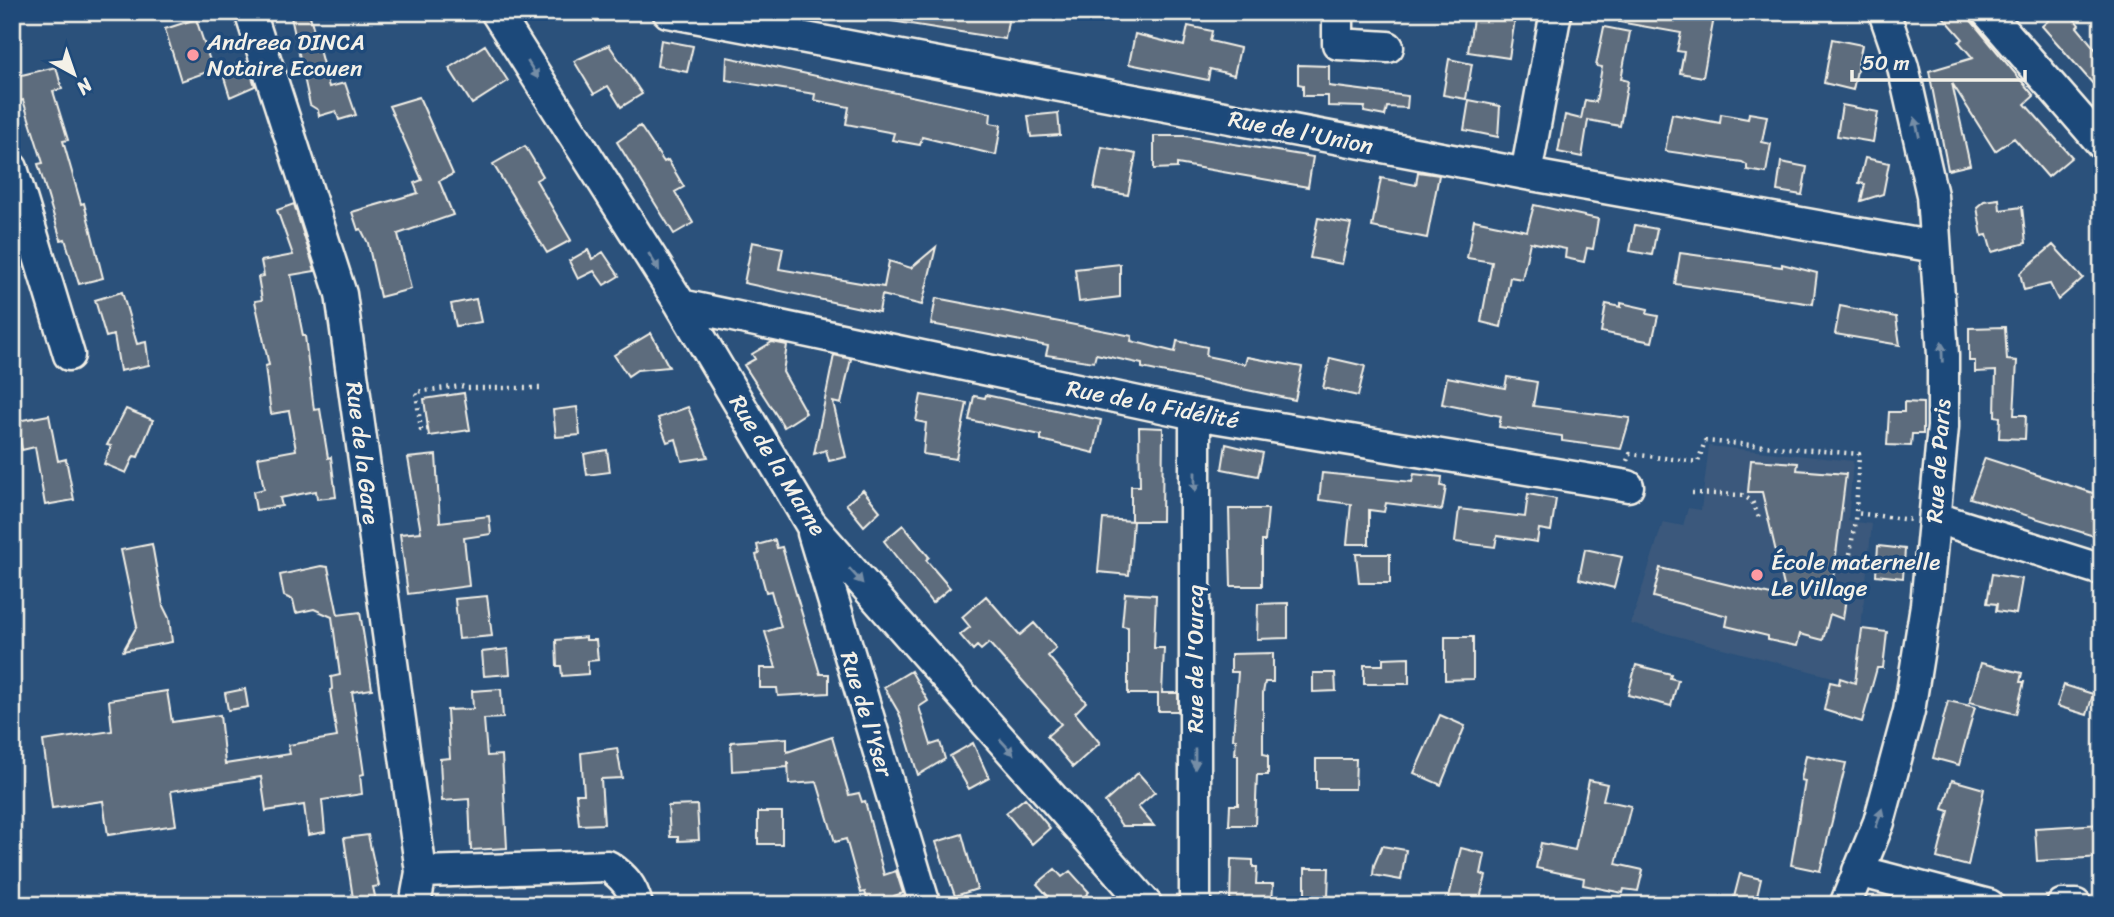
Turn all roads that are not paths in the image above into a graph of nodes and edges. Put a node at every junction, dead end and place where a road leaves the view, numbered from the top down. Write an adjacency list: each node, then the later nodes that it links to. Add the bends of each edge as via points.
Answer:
1 (250, 12): 21 (street, Rue de la Gare, via 341,294)
2 (496, 12): 13 (street, Rue de la Marne, one-way to 13)
3 (668, 12): 11 (street, Rue de l'Union)
4 (1338, 12): 8 (street, via 1338,44)
5 (1556, 12): 11 (street)
6 (1884, 12): 12 (street, Rue de Paris, one-way to 6, via 1932,195 1903,68)
7 (1987, 12): 9 (street)
8 (1388, 47)
9 (2102, 144)
10 (12, 168): 14 (street)
11 (1526, 174): 12 (street, Rue de l'Union)
12 (1935, 247): 17 (street, Rue de Paris, one-way to 12, via 1943,427)
13 (681, 304): 15 (street, Rue de la Fidélité); 18 (street, Rue de la Marne)
14 (69, 355)
15 (1195, 414): 16 (street, Rue de la Fidélité); 27 (street, Rue de l'Ourcq, one-way to 27)
16 (1621, 485)
17 (1936, 521): 19 (street); 20 (street, Rue de Paris, one-way to 17, via 1879,822 1909,711)
18 (810, 523): 25 (street, Rue de l'Yser); 26 (street, Rue de la Marne, one-way to 26)
19 (2102, 570)
20 (1858, 871): 28 (street, Rue de Paris); 29 (street)
21 (421, 872): 22 (street, Rue de la Gare); 23 (street); 24 (street, via 608,866 633,890)
22 (415, 905)
23 (437, 905)
24 (637, 905)
25 (925, 905)
26 (1147, 905)
27 (1195, 905)
28 (1845, 905)
29 (1989, 905)
30 (2062, 905): 31 (street)
31 (2076, 905)

